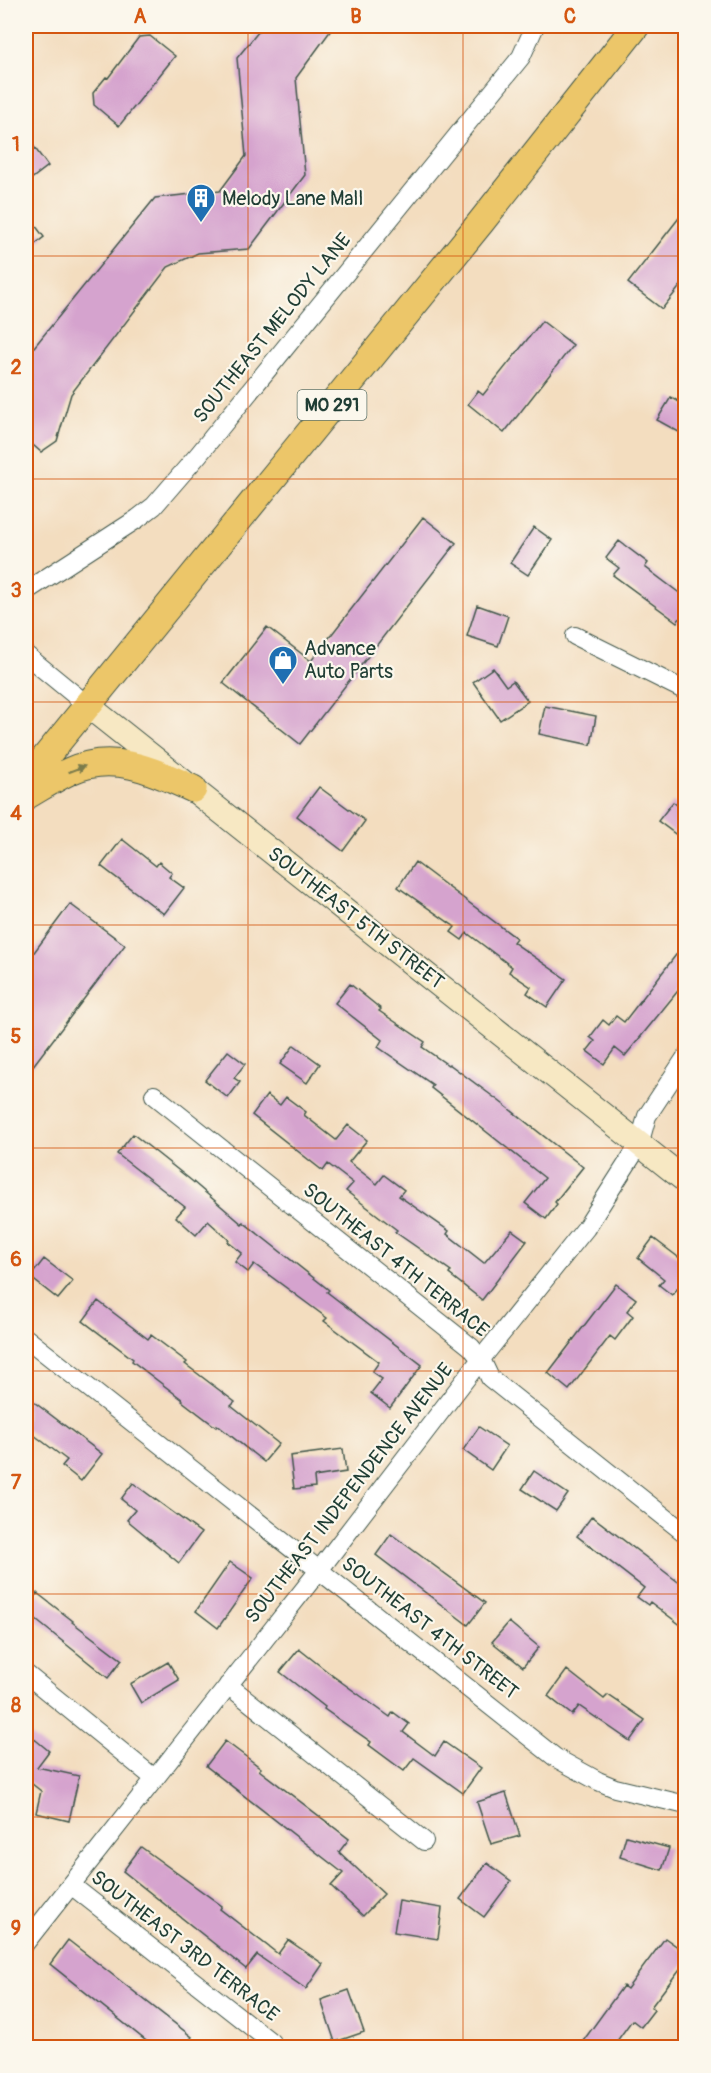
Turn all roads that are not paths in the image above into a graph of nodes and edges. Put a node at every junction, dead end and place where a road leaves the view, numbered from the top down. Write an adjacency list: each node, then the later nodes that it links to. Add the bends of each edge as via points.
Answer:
1 (535, 26): 3 (street, SOUTHEAST MELODY LANE, via 521,57 154,506)
2 (636, 26): 7 (main road, MO 291)
3 (26, 591)
4 (575, 636): 6 (street)
5 (26, 655): 7 (street, SOUTHEAST 5TH STREET)
6 (686, 691)
7 (87, 705): 8 (main road, MO 291); 9 (street, SOUTHEAST 5TH STREET)
8 (26, 781)
9 (194, 789): 10 (main road, one-way to 9, via 69,771 99,762 142,768); 13 (street, SOUTHEAST 5TH STREET)
10 (26, 796)
11 (686, 1057): 13 (street, SOUTHEAST INDEPENDENCE AVENUE, via 647,1116)
12 (154, 1095): 16 (street, SOUTHEAST 4TH TERRACE)
13 (639, 1145): 14 (street, SOUTHEAST 5TH STREET); 16 (street, SOUTHEAST INDEPENDENCE AVENUE, via 586,1228)
14 (686, 1181)
15 (26, 1338): 18 (street, SOUTHEAST 4TH STREET)
16 (481, 1359): 17 (street, SOUTHEAST 4TH TERRACE, via 490,1378); 18 (street, SOUTHEAST INDEPENDENCE AVENUE)
17 (686, 1534)
18 (320, 1569): 20 (street, SOUTHEAST INDEPENDENCE AVENUE); 22 (street, SOUTHEAST 4TH STREET, via 556,1758 615,1788)
19 (26, 1674): 21 (street)
20 (228, 1685): 21 (street, SOUTHEAST INDEPENDENCE AVENUE); 23 (street)
21 (154, 1778): 24 (street, SOUTHEAST INDEPENDENCE AVENUE)
22 (686, 1805)
23 (424, 1841)
24 (71, 1885): 25 (street, SOUTHEAST INDEPENDENCE AVENUE); 26 (street, SOUTHEAST 3RD TERRACE)
25 (26, 1942)
26 (271, 2042)

